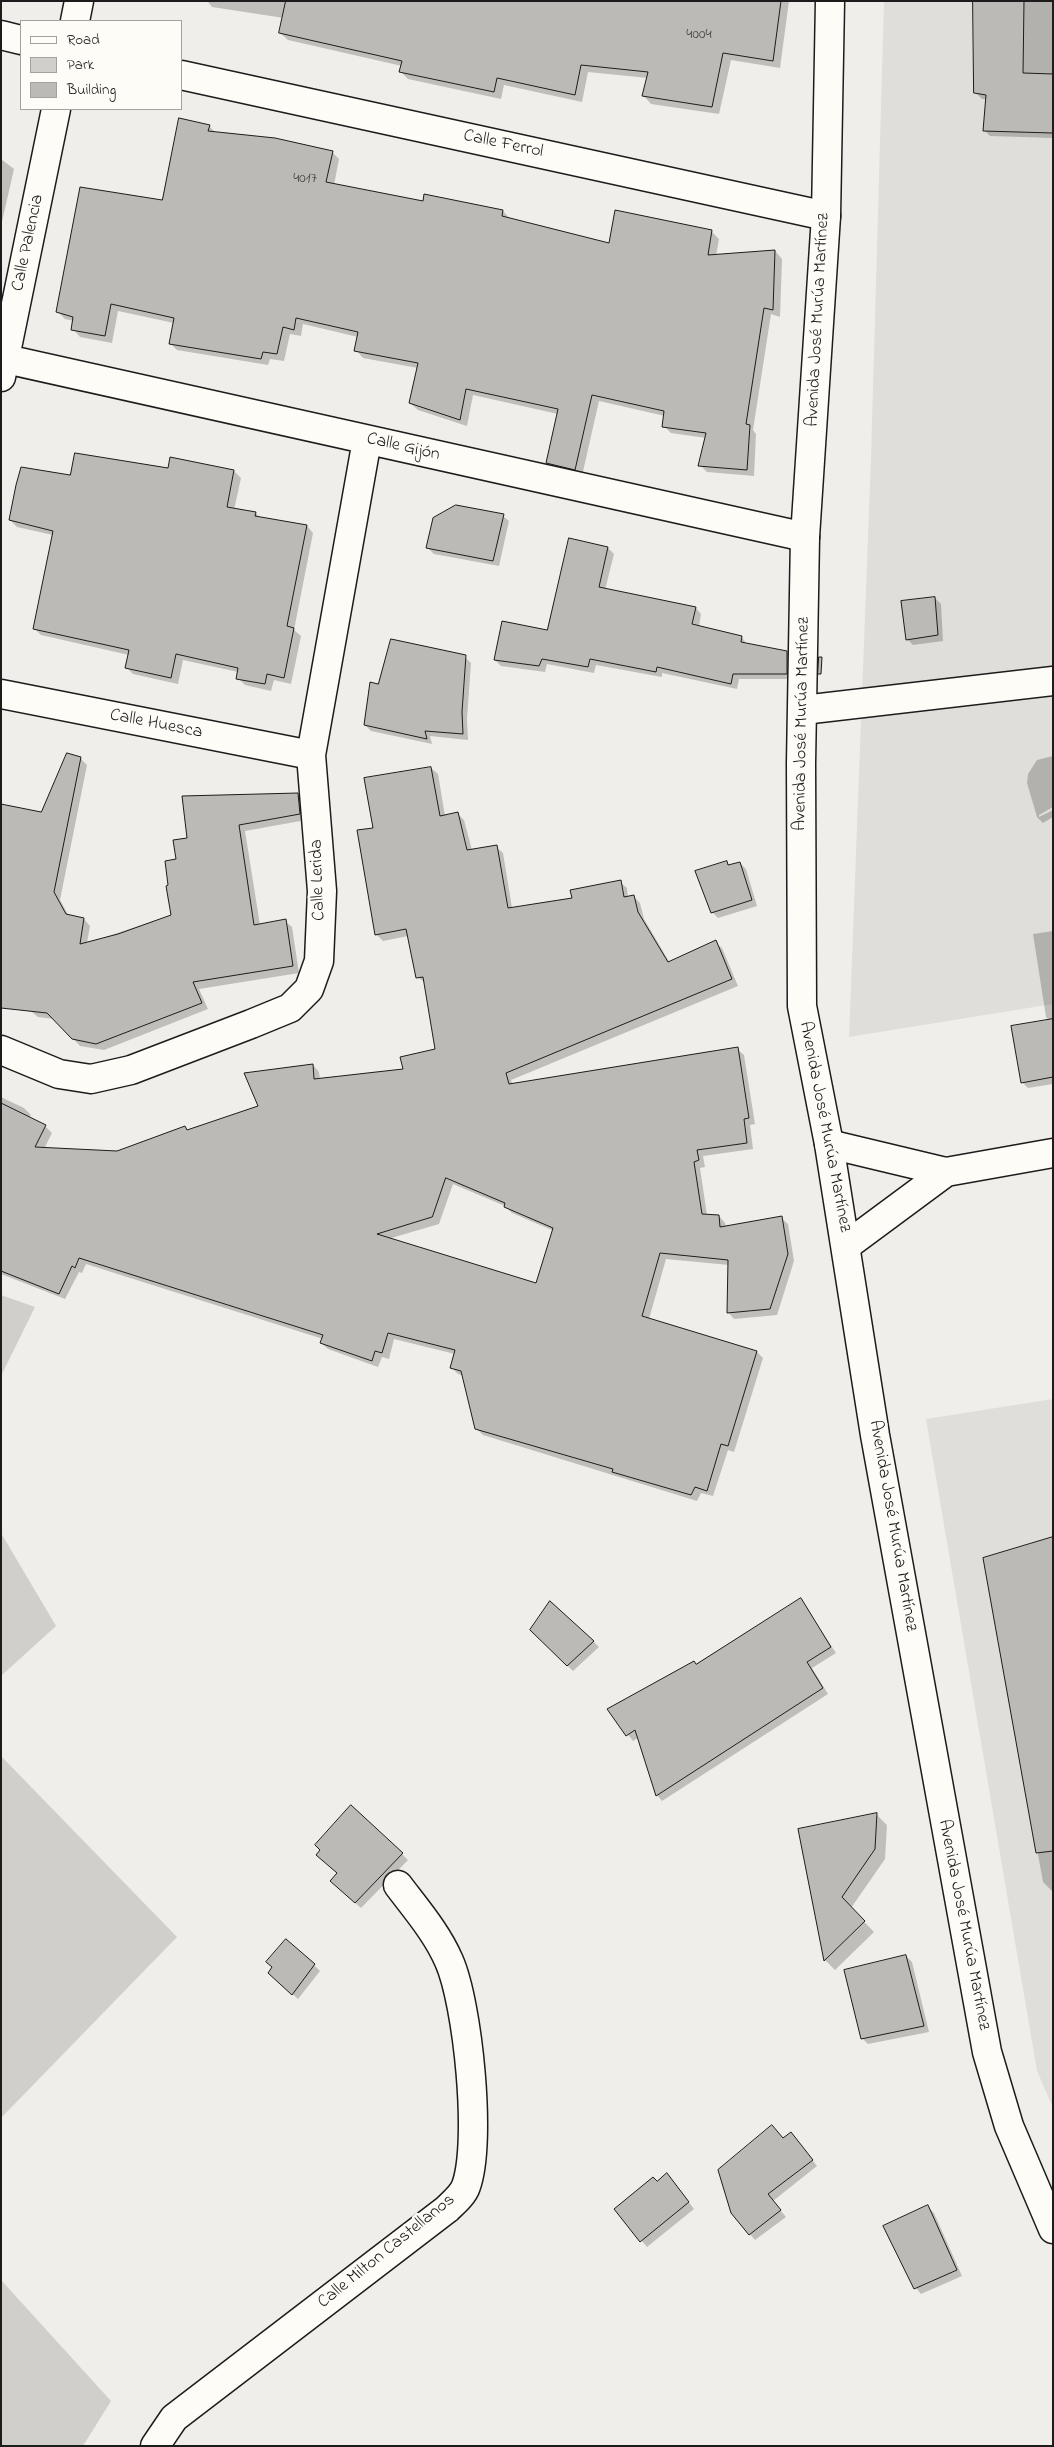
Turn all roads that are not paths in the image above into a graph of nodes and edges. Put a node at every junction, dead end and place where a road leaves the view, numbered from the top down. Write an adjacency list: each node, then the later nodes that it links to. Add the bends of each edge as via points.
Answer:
1 (79, 1): 3 (street)
2 (830, 1): 8 (street, Avenida José Murúa Martínez)
3 (74, 20)
4 (1, 35): 5 (street)
5 (20, 40)
6 (182, 75): 8 (street, Calle Ferrol)
7 (56, 110): 9 (street, Calle Palencia)
8 (826, 216): 11 (street, Avenida José Murúa Martínez)
9 (2, 364): 10 (street, Calle Gijón)
10 (368, 440): 11 (street, Calle Gijón); 15 (street, Calle Lerida)
11 (806, 538): 14 (street, Avenida José Murúa Martínez)
12 (1053, 681): 14 (street)
13 (1, 694): 15 (street, Calle Huesca)
14 (803, 710): 17 (street, Avenida José Murúa Martínez, via 802,1006)
15 (311, 755): 16 (street, Calle Lerida, via 322,891 319,961 309,989 303,996 290,1008 251,1024 131,1070 90,1079 59,1074)
16 (1, 1050)
17 (829, 1144): 19 (street); 20 (street, Avenida José Murúa Martínez)
18 (1053, 1153): 19 (street)
19 (946, 1172): 20 (street)
20 (846, 1246): 22 (street, Avenida José Murúa Martínez, via 875,1435 987,2052 1009,2126)
21 (398, 1886): 23 (street, Calle Milton Castellanos, via 426,1921 449,1961 462,1998 472,2092 473,2162 466,2189 447,2209 174,2418)
22 (1053, 2229)
23 (155, 2446)

